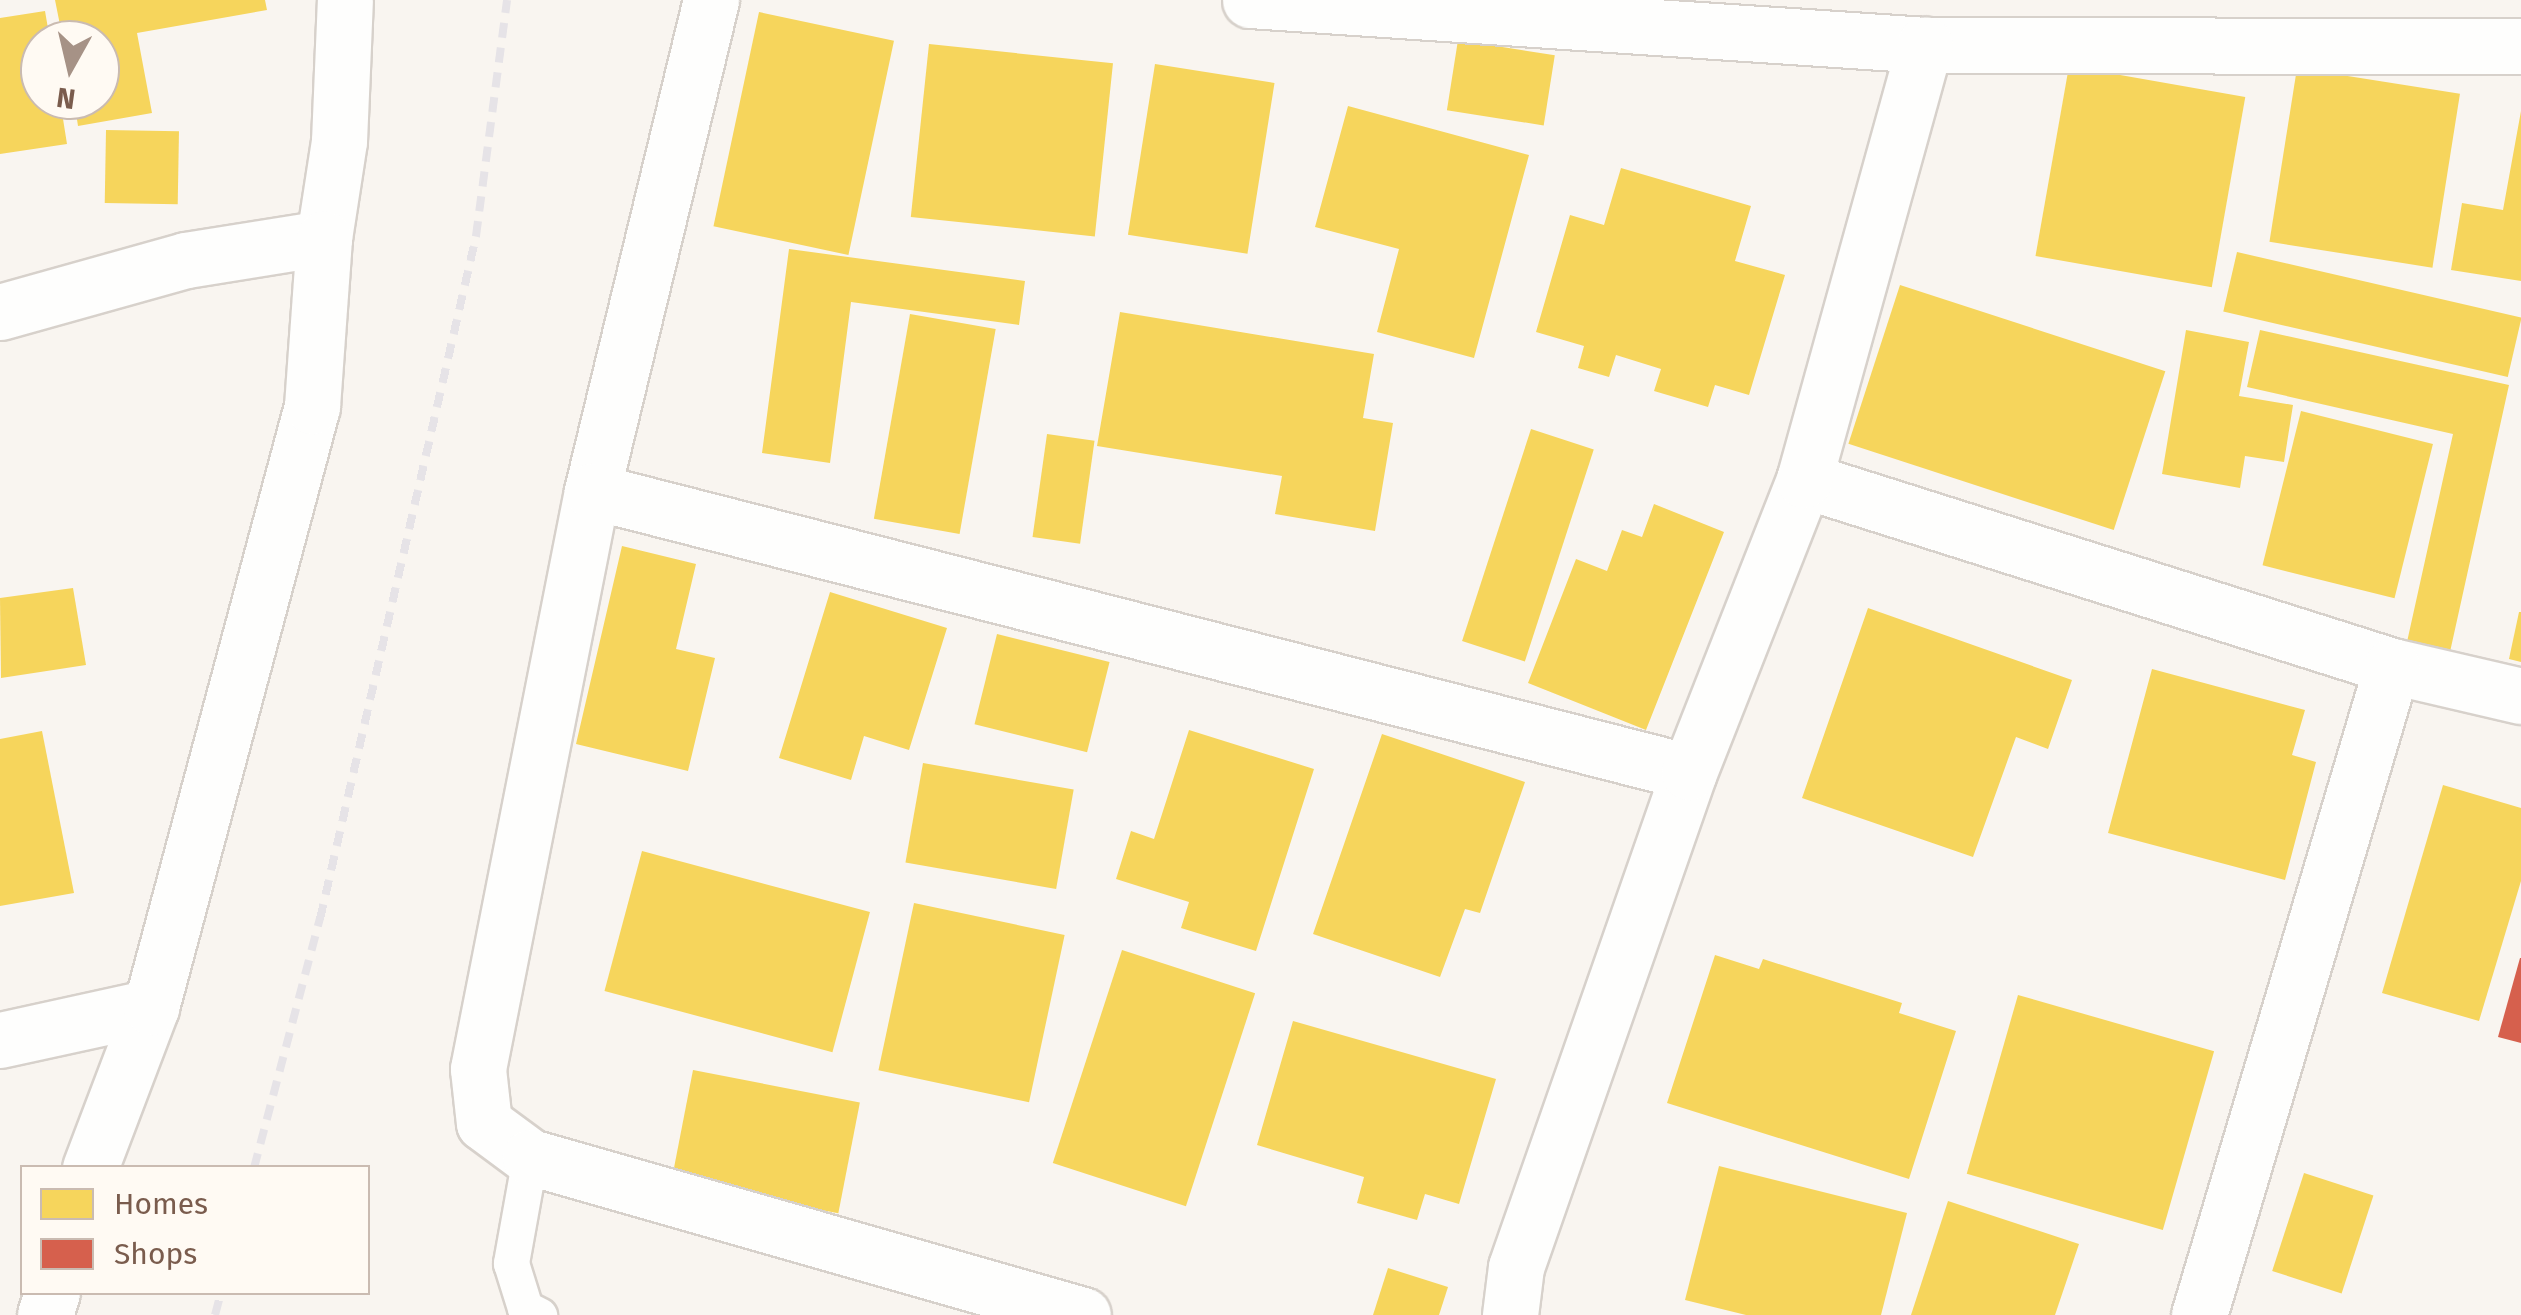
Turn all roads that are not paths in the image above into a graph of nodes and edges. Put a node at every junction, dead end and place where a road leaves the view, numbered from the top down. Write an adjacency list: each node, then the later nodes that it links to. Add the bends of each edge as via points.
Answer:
1 (345, 0): 7 (street, via 339,142)
2 (711, 0): 10 (street)
3 (1250, 0): 5 (street)
4 (2300, 22): 5 (street); 6 (street)
5 (1925, 45): 9 (street)
6 (2521, 46)
7 (324, 238): 8 (street, via 186,260); 14 (street, via 312,406)
8 (0, 312)
9 (1804, 480): 11 (street); 13 (street)
10 (592, 492): 13 (street); 16 (street, via 478,1070 484,1124)
11 (2392, 666): 12 (street); 21 (street)
12 (2521, 696)
13 (1689, 772): 20 (street, via 1516,1267)
14 (150, 1007): 15 (street); 17 (street)
15 (0, 1040)
16 (530, 1157): 18 (lane, via 511,1264 525,1308); 19 (street)
17 (91, 1165)
18 (538, 1315)
19 (1083, 1315)
20 (1510, 1315)
21 (2199, 1315)

